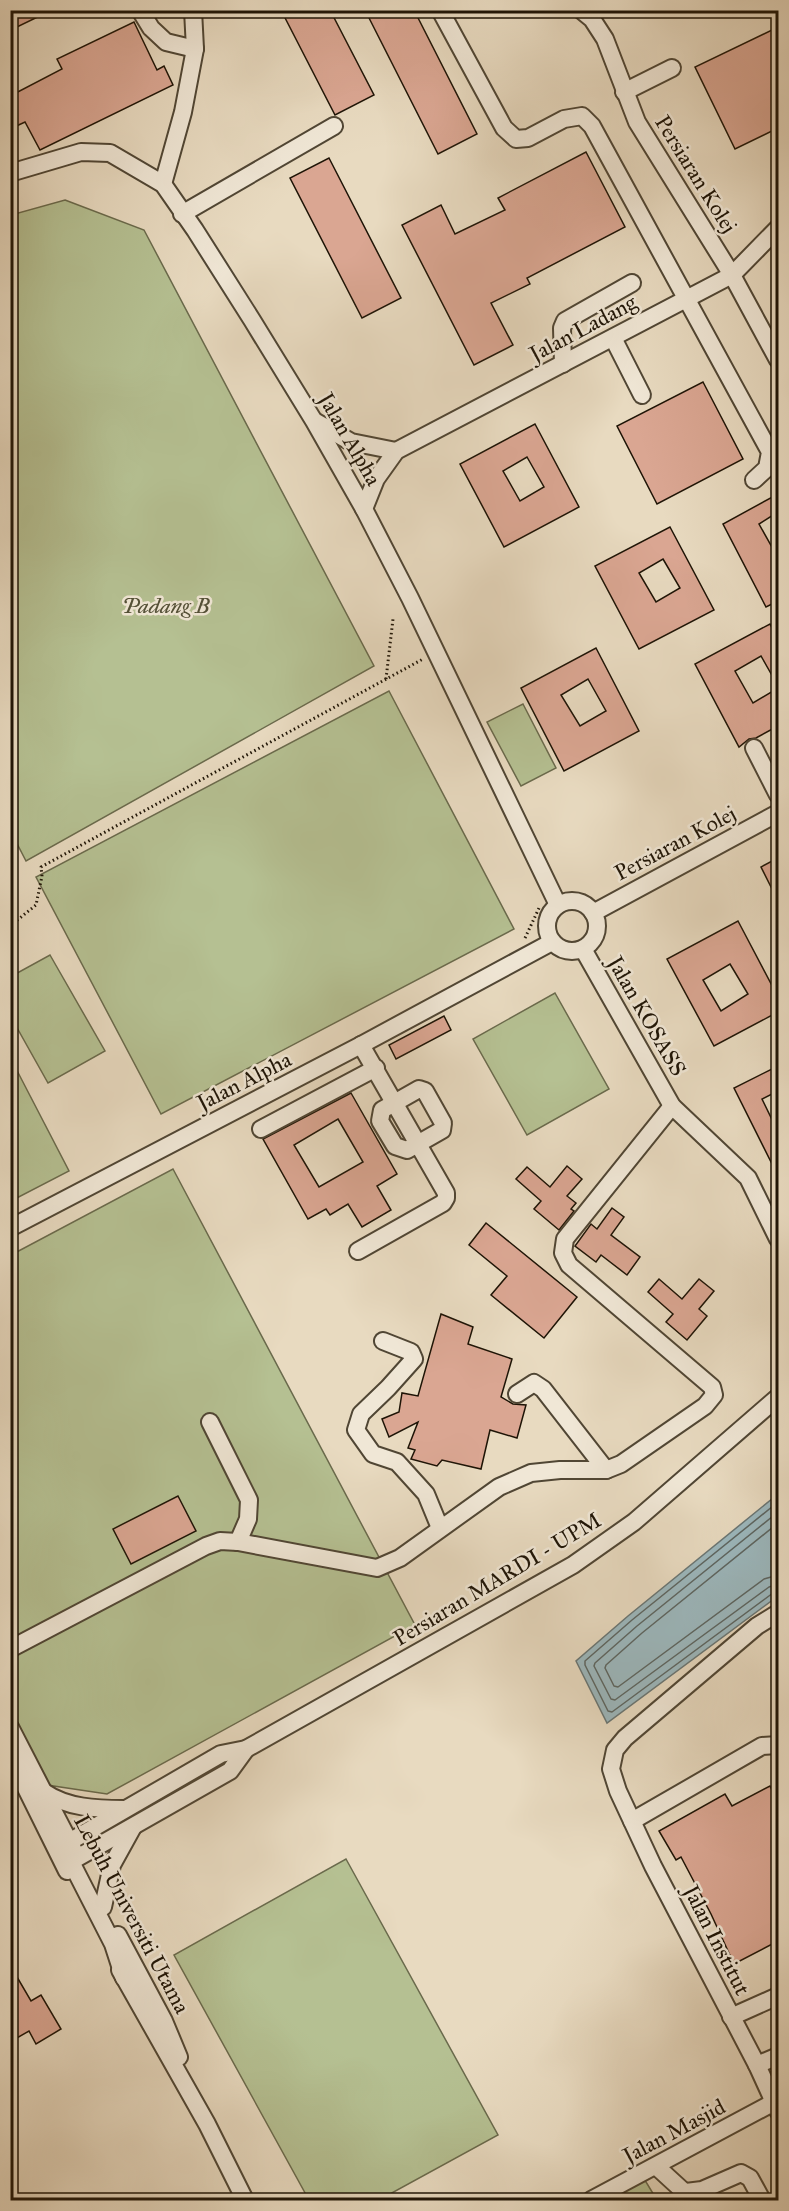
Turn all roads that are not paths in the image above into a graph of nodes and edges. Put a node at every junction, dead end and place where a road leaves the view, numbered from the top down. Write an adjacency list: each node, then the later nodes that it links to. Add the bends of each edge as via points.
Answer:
1 (140, 10): 5 (street, via 166,42)
2 (193, 10): 5 (street)
3 (440, 10): 15 (street, via 504,128 516,139 528,138 564,119 582,116 592,126)
4 (581, 10): 7 (street, Persiaran Kolej, via 605,39)
5 (195, 49): 10 (street)
6 (672, 68): 7 (street)
7 (624, 92): 13 (street, Persiaran Kolej, via 637,122)
8 (334, 126): 11 (street)
9 (10, 173): 10 (street, Jalan Alpha, via 81,152 110,153)
10 (163, 184): 11 (street, Jalan Alpha)
11 (182, 214): 20 (street, Jalan Alpha)
12 (778, 228): 13 (street, Jalan Ladang)
13 (732, 275): 15 (street, Jalan Ladang); 17 (street, Persiaran Kolej)
14 (632, 283): 18 (street, via 565,321)
15 (687, 298): 16 (street, Jalan Ladang); 22 (street, via 770,452 767,468)
16 (613, 338): 18 (street, Jalan Ladang); 19 (street)
17 (778, 360)
18 (563, 364): 21 (street, Jalan Ladang)
19 (642, 395)
20 (314, 421): 21 (street, via 351,442); 23 (street, Jalan Alpha)
21 (396, 451): 23 (street, Jalan Ladang, via 376,479)
22 (754, 480)
23 (364, 509): 27 (street, Jalan Alpha)
24 (754, 748): 25 (street)
25 (778, 795)
26 (778, 813): 28 (street, Persiaran Kolej)
27 (558, 905): 28 (street, via 573,901); 29 (street, via 548,918)
28 (593, 913): 30 (street, via 597,930)
29 (552, 942): 30 (street, via 565,951); 31 (street, Jalan Alpha)
30 (583, 949): 34 (street, Jalan KOSASS)
31 (361, 1045): 32 (street); 37 (street, Jalan Alpha)
32 (376, 1068): 33 (street); 35 (street)
33 (395, 1103): 36 (street); 36 (street, via 419,1089 426,1091 443,1123 442,1130)
34 (672, 1106): 38 (street, Jalan KOSASS, via 748,1178); 44 (street, via 565,1239 563,1253 569,1265 712,1387 714,1395 705,1406 621,1464)
35 (261, 1129)
36 (418, 1144): 39 (street, via 446,1198)
37 (10, 1228)
38 (778, 1239)
39 (358, 1251)
40 (383, 1341): 45 (street, via 411,1352 414,1359 361,1414 356,1430 373,1454 397,1462 426,1494)
41 (517, 1394): 44 (street, via 534,1383 543,1389)
42 (778, 1397): 51 (street, Persiaran MARDI - UPM, via 634,1522 573,1565)
43 (210, 1422): 46 (street, via 249,1500 248,1519)
44 (606, 1470): 45 (street, via 531,1473 499,1487)
45 (440, 1528): 46 (street, via 400,1558 377,1568)
46 (238, 1542): 48 (street, via 220,1541 206,1546)
47 (778, 1613): 55 (street, Jalan Institut, via 757,1626 615,1750 611,1769)
48 (10, 1649)
49 (10, 1727): 53 (street, Lebuh Universiti Utama)
50 (778, 1745): 55 (street, via 762,1746)
51 (246, 1749): 54 (street, via 221,1754); 56 (street, via 230,1771)
52 (10, 1755): 57 (street); 59 (street, Lebuh Universiti Utama)
53 (44, 1792): 54 (street, via 52,1798 94,1809); 57 (street, Lebuh Universiti Utama)
54 (124, 1809): 57 (street)
55 (632, 1821): 61 (street, Jalan Institut)
56 (134, 1826): 57 (street); 58 (street, via 112,1865)
57 (71, 1852): 58 (street, Lebuh Universiti Utama); 59 (street, via 113,1944)
58 (103, 1907): 65 (street, Lebuh Universiti Utama, via 164,2021)
59 (124, 1978): 65 (street, Lebuh Universiti Utama)
60 (778, 1996): 61 (street)
61 (731, 2017): 63 (street, Jalan Institut)
62 (778, 2056): 63 (street)
63 (758, 2066): 64 (street, Jalan Institut)
64 (777, 2105): 66 (street, Jalan Masjid)
65 (207, 2124): 68 (street, Lebuh Universiti Utama)
66 (657, 2167): 67 (street); 69 (street, Jalan Masjid)
67 (690, 2196): 70 (street, via 741,2173 750,2178)
68 (245, 2200)
69 (591, 2200)
70 (762, 2200)

